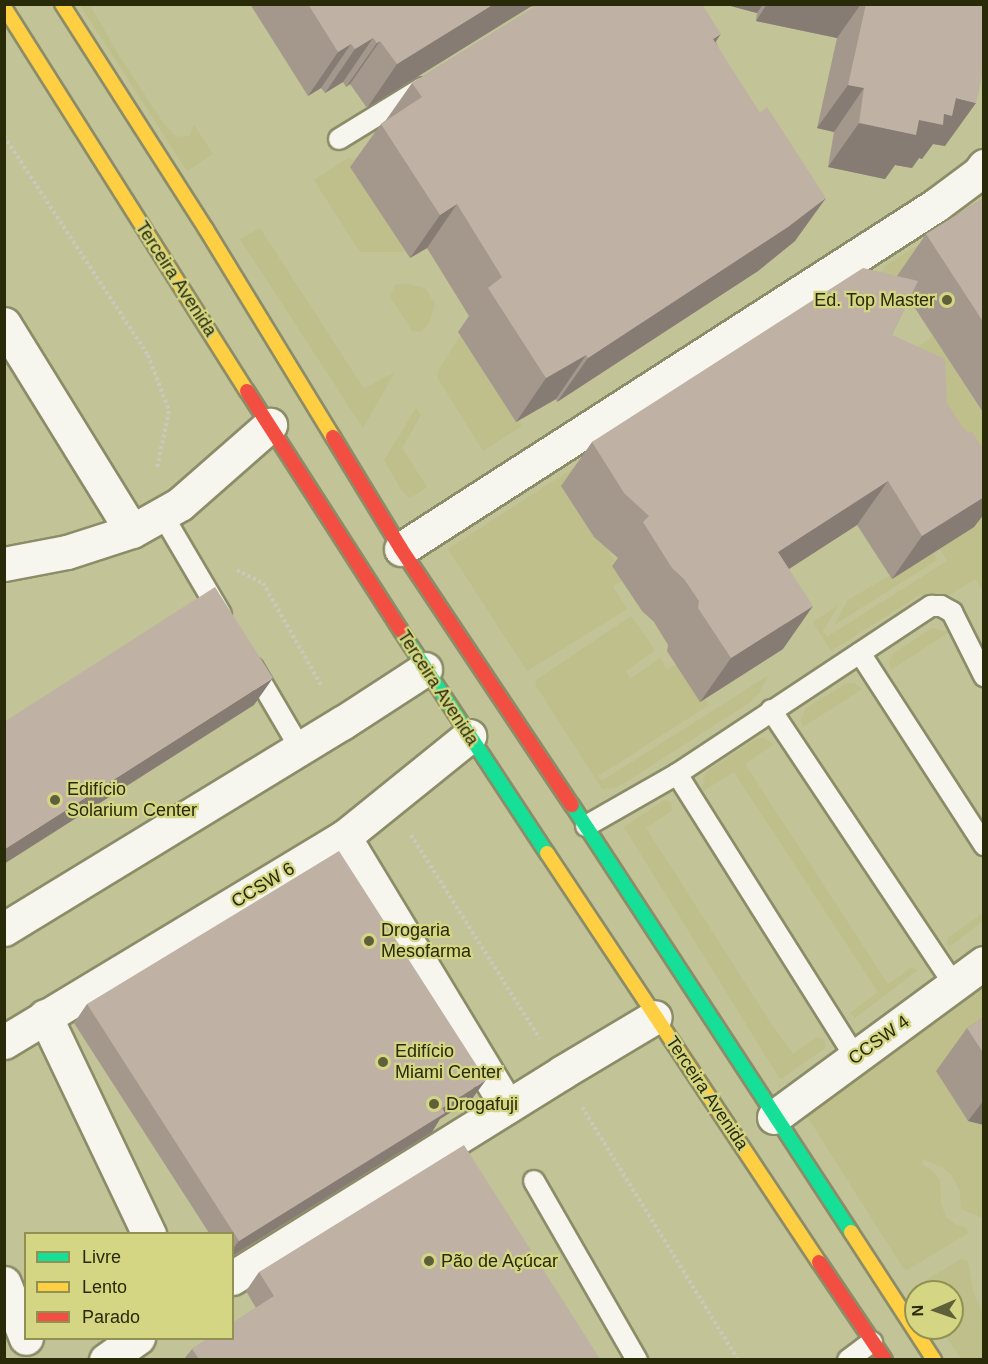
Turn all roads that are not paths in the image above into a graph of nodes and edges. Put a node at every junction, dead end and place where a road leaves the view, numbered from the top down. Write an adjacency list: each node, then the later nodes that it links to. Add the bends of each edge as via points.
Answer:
1 (62, 4): 10 (street, via 206,229)
2 (4, 7): 7 (street, Terceira Avenida)
3 (437, 78): 4 (lane)
4 (339, 139)
5 (984, 166): 10 (street, via 936,205)
6 (4, 324): 9 (street)
7 (270, 425): 8 (street, via 180,504); 15 (street, Terceira Avenida)
8 (162, 514): 9 (street); 12 (lane)
9 (132, 531): 11 (street, via 67,552)
10 (402, 549): 21 (street)
11 (4, 564)
12 (228, 626)
13 (860, 653): 16 (lane, via 931,606 941,606 952,612); 17 (lane); 23 (lane)
14 (246, 657): 19 (lane)
15 (425, 669): 18 (street, Terceira Avenida); 19 (street)
16 (984, 676)
17 (771, 710): 20 (lane); 26 (lane)
18 (469, 736): 22 (street, CCSW 6); 28 (street, Terceira Avenida)
19 (300, 748): 24 (street)
20 (677, 774): 21 (lane); 30 (lane)
21 (586, 826): 32 (street)
22 (344, 837): 27 (street, CCSW 6); 31 (street)
23 (984, 845)
24 (4, 929)
25 (984, 963): 26 (street, CCSW 4)
26 (954, 984): 30 (street, CCSW 4)
27 (45, 1016): 29 (street, CCSW 6); 34 (street)
28 (655, 1017): 31 (street); 40 (street, Terceira Avenida)
29 (4, 1042)
30 (855, 1057): 32 (street, CCSW 4)
31 (507, 1106): 35 (street)
32 (774, 1117): 46 (street)
33 (534, 1181): 43 (lane)
34 (149, 1232)
35 (234, 1277)
36 (4, 1283): 37 (street)
37 (24, 1333)
38 (27, 1340): 41 (street)
39 (135, 1340): 42 (street)
40 (872, 1342): 44 (lane); 45 (street, Terceira Avenida)
41 (34, 1359)
42 (106, 1359)
43 (637, 1359)
44 (848, 1359)
45 (885, 1359)
46 (934, 1359)

